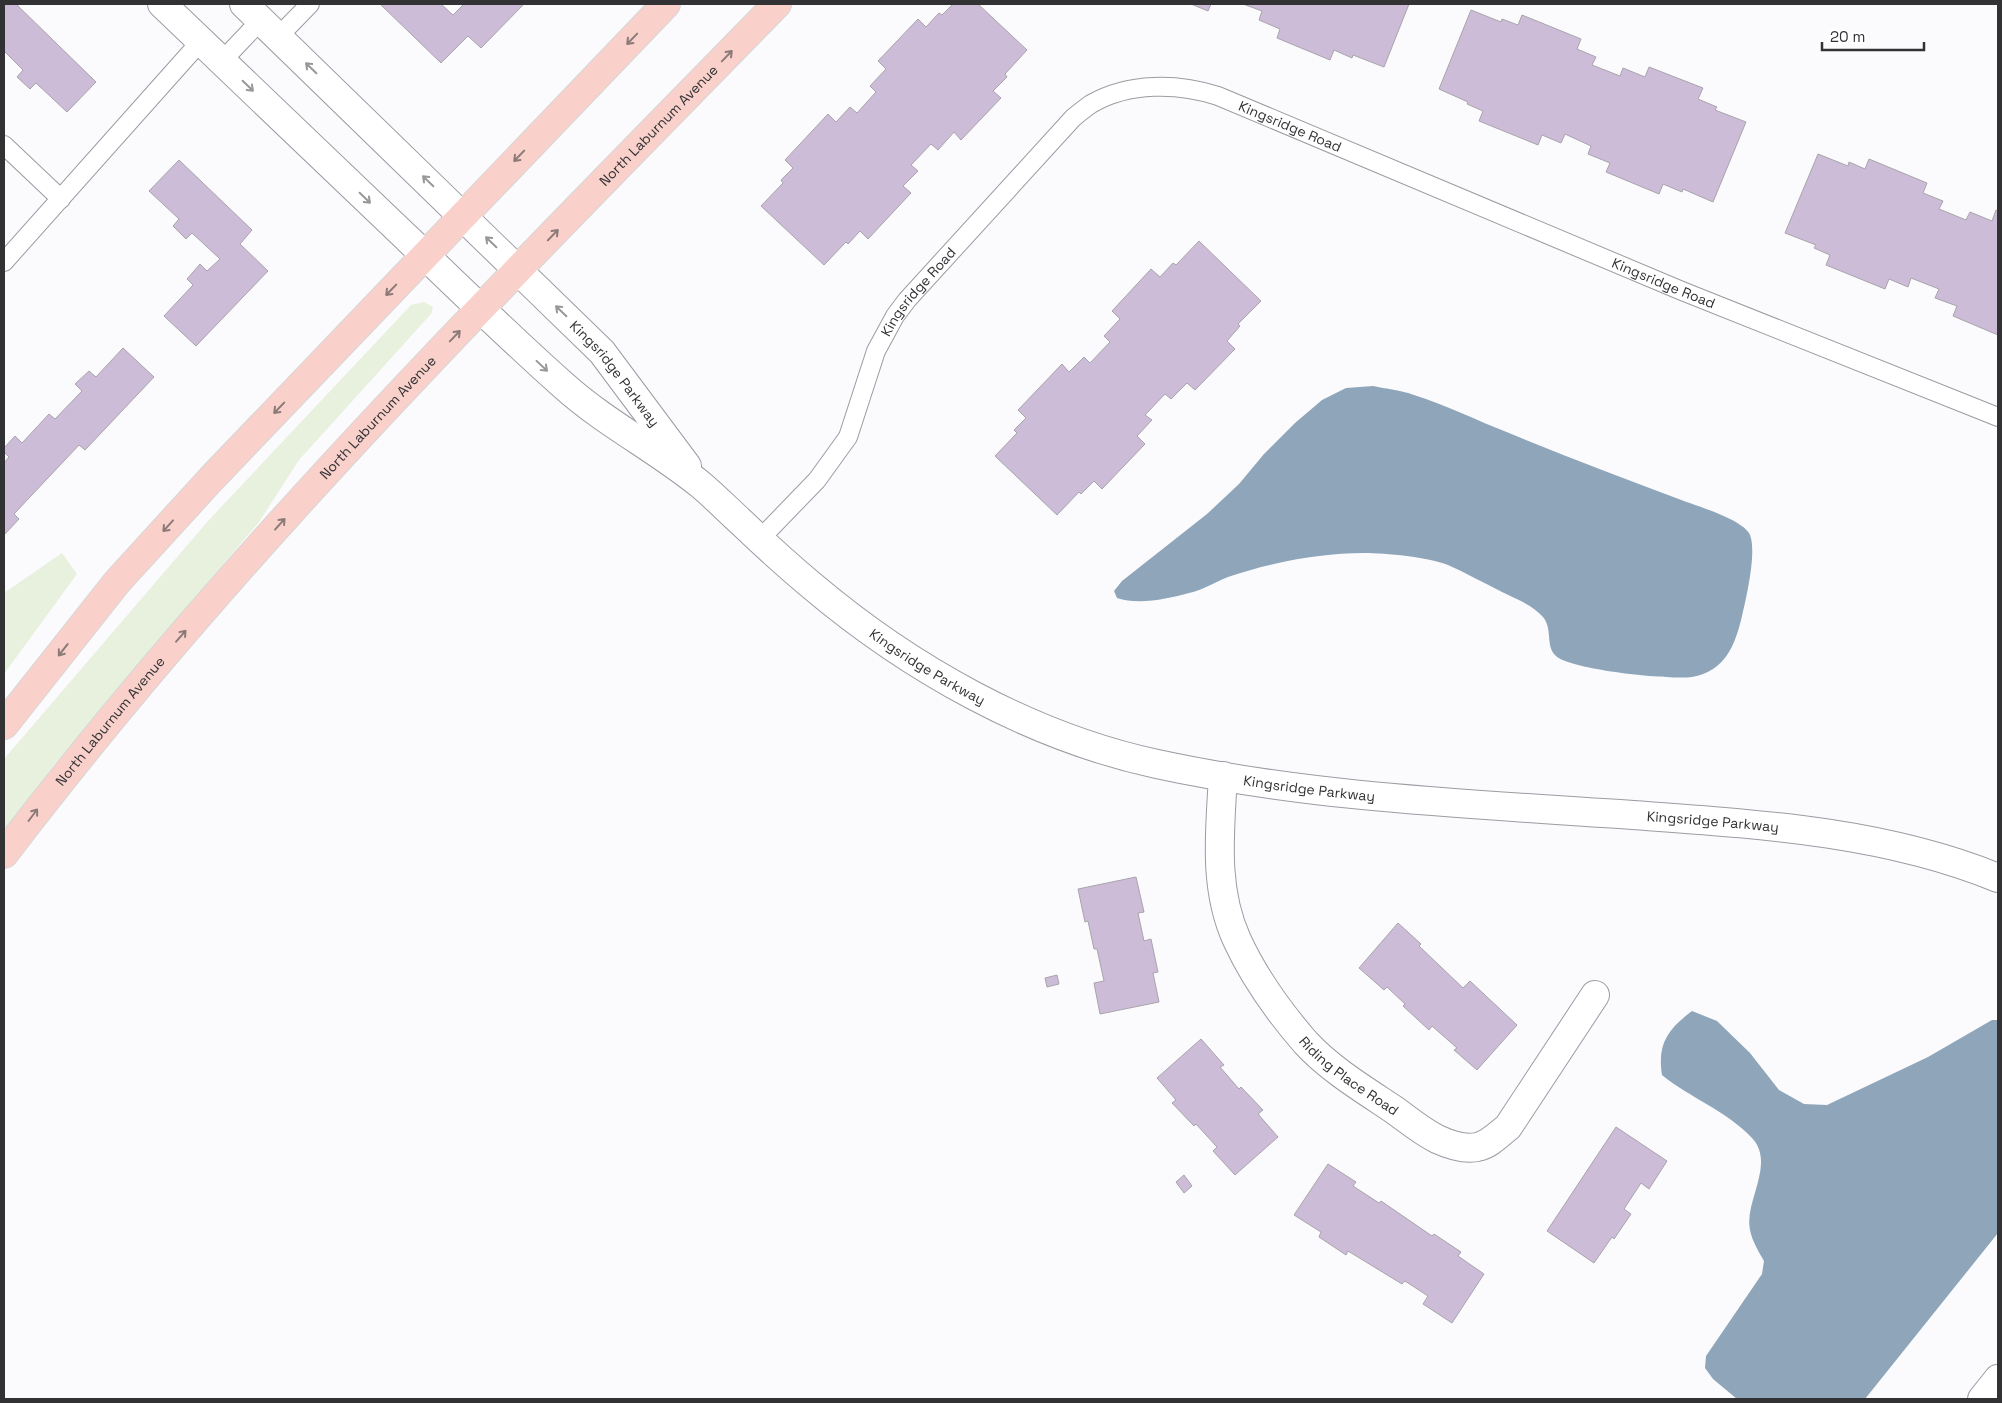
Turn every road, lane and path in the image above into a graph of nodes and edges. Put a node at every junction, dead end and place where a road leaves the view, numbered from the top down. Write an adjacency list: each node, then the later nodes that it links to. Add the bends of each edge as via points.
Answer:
1 (162, 4): 6 (street, Kingsridge Parkway)
2 (310, 4): 5 (lane)
3 (666, 4): 10 (main road, one-way to 10)
4 (777, 4): 13 (main road, North Laburnum Avenue, one-way to 4)
5 (261, 20): 7 (lane); 10 (street, Kingsridge Parkway, one-way to 5)
6 (201, 41): 7 (street, Kingsridge Parkway); 9 (lane)
7 (222, 61): 11 (street, Kingsridge Parkway, one-way to 11)
8 (4, 145): 9 (lane)
9 (61, 200): 12 (lane)
10 (462, 215): 11 (main road); 13 (street, Kingsridge Parkway, one-way to 10)
11 (424, 255): 14 (street, Kingsridge Parkway); 18 (main road, one-way to 18, via 118,582)
12 (4, 262)
13 (518, 270): 14 (main road, North Laburnum Avenue); 16 (street, Kingsridge Parkway, one-way to 13, via 602,352)
14 (481, 309): 16 (street, Kingsridge Parkway, one-way to 16, via 567,389); 20 (main road, North Laburnum Avenue, one-way to 14, via 128,696 225,585)
15 (1998, 418): 17 (lane, Kingsridge Road, via 1682,291 1218,96 1195,88 1139,88 1091,104 1073,118 907,300 876,352 848,437 817,480)
16 (701, 485): 17 (street, Kingsridge Parkway)
17 (759, 540): 19 (street, Kingsridge Parkway, via 868,631 921,666 989,704 1109,752)
18 (4, 725)
19 (1223, 776): 21 (street, Kingsridge Parkway, via 1411,800 1761,824 1867,840 1966,864); 22 (street, Riding Place Road, via 1221,888 1236,939 1250,964 1289,1022 1327,1062 1436,1138 1456,1146 1477,1147 1494,1139 1508,1126)
20 (4, 854)
21 (1998, 878)
22 (1595, 995)
23 (1998, 1379): 24 (street)
24 (1982, 1399)

